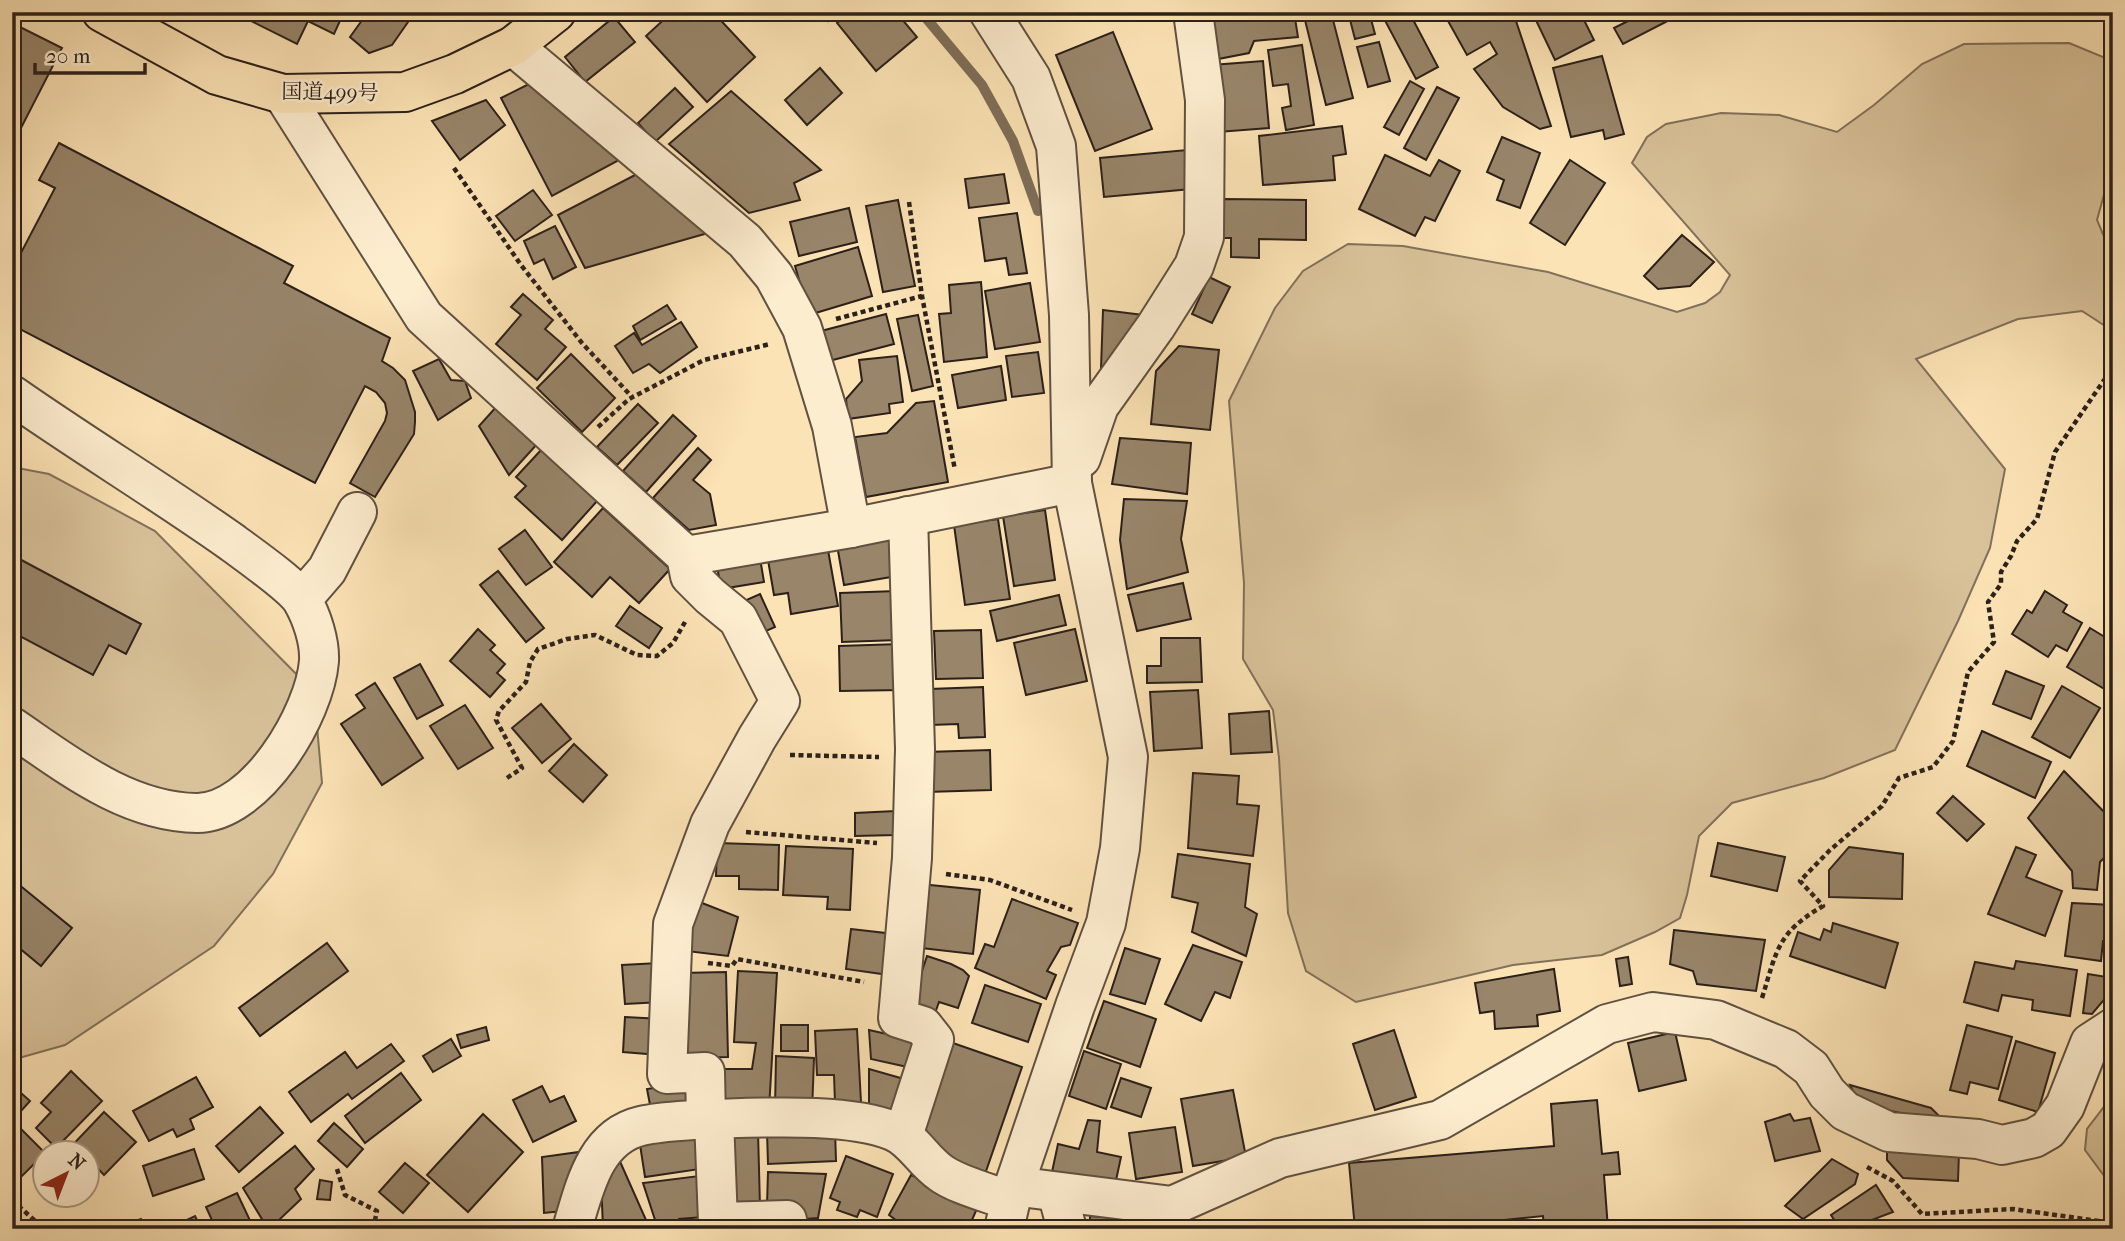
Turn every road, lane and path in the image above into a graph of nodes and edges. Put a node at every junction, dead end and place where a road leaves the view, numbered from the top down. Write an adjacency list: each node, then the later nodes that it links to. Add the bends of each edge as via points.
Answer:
1 (102, 12): 6 (highway, 国道499号, via 217,75)
2 (556, 12): 5 (highway, 国道499号)
3 (989, 12): 15 (street, via 1031,78 1056,146 1069,315)
4 (1193, 12): 15 (street, via 1205,100 1204,237 1194,266 1099,406)
5 (513, 46): 6 (highway, 国道499号, via 405,92); 10 (street, via 745,241 774,276)
6 (283, 94): 14 (street, via 424,317)
7 (454, 168): 13 (path, via 582,343)
8 (909, 202): 9 (path)
9 (922, 296): 10 (path); 16 (path)
10 (803, 332): 13 (path, via 704,360); 19 (street, via 832,426)
11 (2113, 367): 33 (path, via 2054,452 2037,519 2017,541 2001,572 2001,584 1988,602 1994,642 1968,672 1953,741 1933,766 1899,778 1882,806 1800,881 1823,906 1800,920 1779,944)
12 (12, 395): 22 (street, via 193,514)
13 (632, 397): 14 (path, via 610,413)
14 (573, 453): 20 (street)
15 (1072, 483): 16 (street); 29 (street, via 1128,757 1120,848)
16 (961, 506): 18 (street)
17 (357, 512): 22 (street, via 327,570)
18 (908, 516): 19 (street); 25 (street)
19 (852, 528): 20 (street)
20 (686, 556): 21 (street, via 690,576)
21 (710, 596): 24 (street, via 738,619 780,701); 26 (path, via 657,656 637,655 595,635 538,649 526,682 496,720 522,768)
22 (302, 599): 23 (street, via 316,635 319,660 302,721 261,777 217,810 198,813 155,807 100,787)
23 (12, 727)
24 (754, 744): 25 (path, via 778,755); 27 (street)
25 (915, 757): 28 (street)
26 (507, 778)
27 (707, 831): 28 (path, via 780,834); 30 (street, via 673,923)
28 (911, 858): 29 (path, via 990,880); 31 (street)
29 (1106, 923): 39 (street)
30 (671, 958): 31 (path, via 733,966 737,959); 34 (street, via 667,1074 705,1072)
31 (899, 988): 35 (street, via 898,1018 923,1026 934,1040)
32 (2113, 1028): 33 (street, via 2090,1043 2065,1106 2048,1130 2002,1145 1889,1132 1845,1111 1811,1068 1786,1049)
33 (1750, 1033): 37 (street, via 1716,1020 1653,1012 1607,1024 1440,1120 1280,1158 1172,1206)
34 (710, 1119): 35 (street, via 818,1119 861,1123); 44 (street, via 640,1126 619,1137 591,1169); 45 (street, via 718,1222 787,1220)
35 (903, 1136): 39 (street, via 942,1174)
36 (337, 1169): 43 (path, via 345,1195 377,1210)
37 (1057, 1192): 39 (street); 46 (street)
38 (12, 1200): 42 (path)
39 (1009, 1205)
40 (1922, 1214): 41 (path, via 2013,1209)
41 (2113, 1223)
42 (44, 1229)
43 (373, 1229)
44 (572, 1229)
45 (789, 1229)
46 (1067, 1229)

